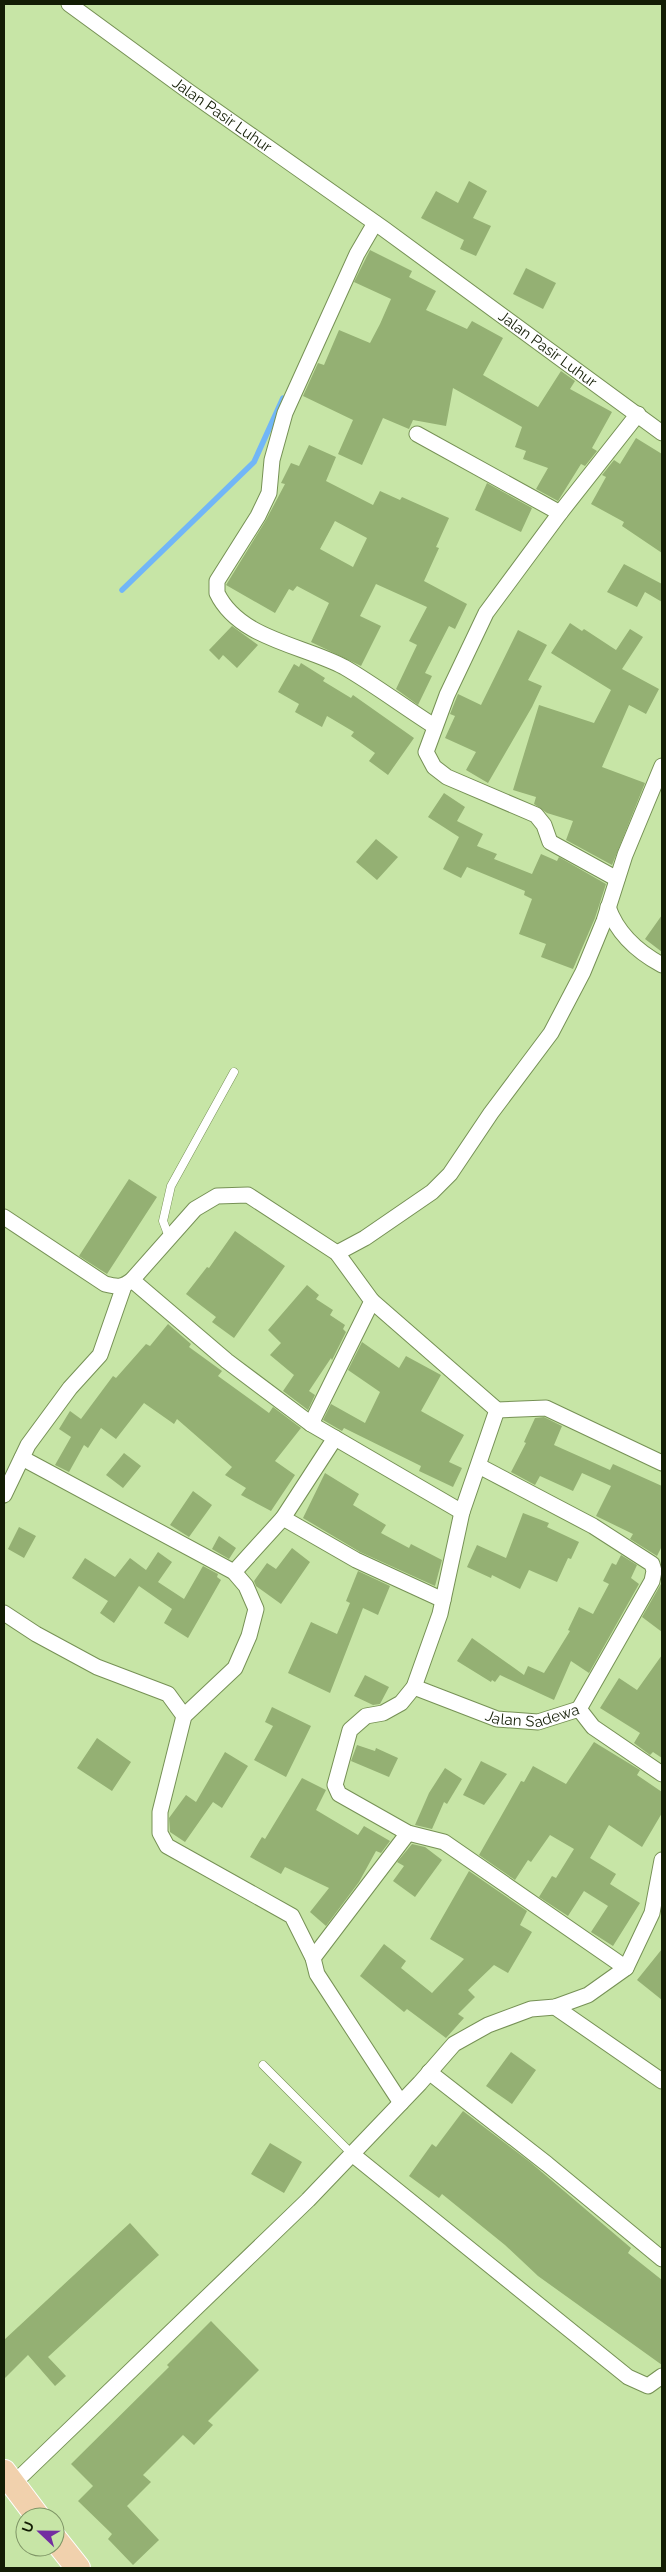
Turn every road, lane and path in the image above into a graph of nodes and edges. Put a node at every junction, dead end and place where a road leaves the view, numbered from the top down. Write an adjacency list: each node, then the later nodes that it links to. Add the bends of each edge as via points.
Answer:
1 (69, 4): 2 (street, Jalan Pasir Luhur)
2 (380, 226): 3 (street, Jalan Pasir Luhur); 7 (street, via 357,254 285,413 272,460 269,493 217,581 216,593 233,615 252,628 343,667)
3 (638, 414): 4 (street, Jalan Pasir Luhur); 6 (street)
4 (662, 433)
5 (417, 434): 6 (street)
6 (560, 513): 7 (street, via 486,613)
7 (434, 726): 9 (street, via 426,752 434,768 536,815 550,842)
8 (662, 766): 9 (street)
9 (617, 879): 10 (street)
10 (608, 907): 11 (street, via 621,934 651,960); 15 (street, via 583,972 551,1034 490,1113 450,1174 432,1192 365,1238)
11 (662, 965)
12 (234, 1072): 14 (lane, via 171,1186 163,1221)
13 (4, 1217): 16 (street, via 106,1284)
14 (169, 1236): 15 (street, via 195,1209 217,1196 248,1195); 16 (street)
15 (337, 1253): 17 (street)
16 (128, 1283): 19 (street); 21 (street, via 100,1354 70,1388)
17 (372, 1301): 18 (street); 19 (street)
18 (497, 1410): 22 (street, via 546,1408); 23 (street)
19 (311, 1424): 20 (street)
20 (334, 1438): 25 (street); 26 (street)
21 (22, 1458): 24 (street); 27 (street)
22 (662, 1464)
23 (478, 1466): 25 (street); 31 (street, via 593,1526 652,1564 652,1581)
24 (4, 1495)
25 (462, 1512): 28 (street)
26 (283, 1518): 27 (street); 28 (street, via 356,1560)
27 (234, 1572): 32 (street, via 246,1586 256,1609 249,1636 235,1668)
28 (443, 1600): 30 (street)
29 (4, 1613): 32 (street, via 97,1667 168,1694)
30 (414, 1687): 31 (street, Jalan Sadewa, via 497,1719 538,1722); 34 (street, via 401,1703 383,1713 366,1716 350,1730 335,1785 339,1794)
31 (579, 1709): 33 (street, Jalan Sadewa, via 593,1727)
32 (184, 1716): 36 (street, via 160,1812 160,1833 167,1846 292,1916)
33 (662, 1774)
34 (408, 1833): 36 (street); 37 (street, via 444,1842)
35 (662, 1860): 37 (street, via 652,1914)
36 (313, 1958): 42 (street, via 317,1974)
37 (626, 1968): 38 (street, via 588,1995)
38 (556, 2007): 40 (street, via 531,2010 488,2025 454,2044); 41 (street)
39 (263, 2064): 43 (lane)
40 (429, 2072): 42 (street); 44 (street)
41 (662, 2082)
42 (401, 2102): 43 (street)
43 (352, 2154): 45 (street, via 628,2378 648,2386); 46 (street, via 300,2207)
44 (662, 2258)
45 (662, 2376)
46 (9, 2478): 47 (main road)
47 (31, 2507)
48 (65, 2553): 49 (main road)
49 (75, 2567)

